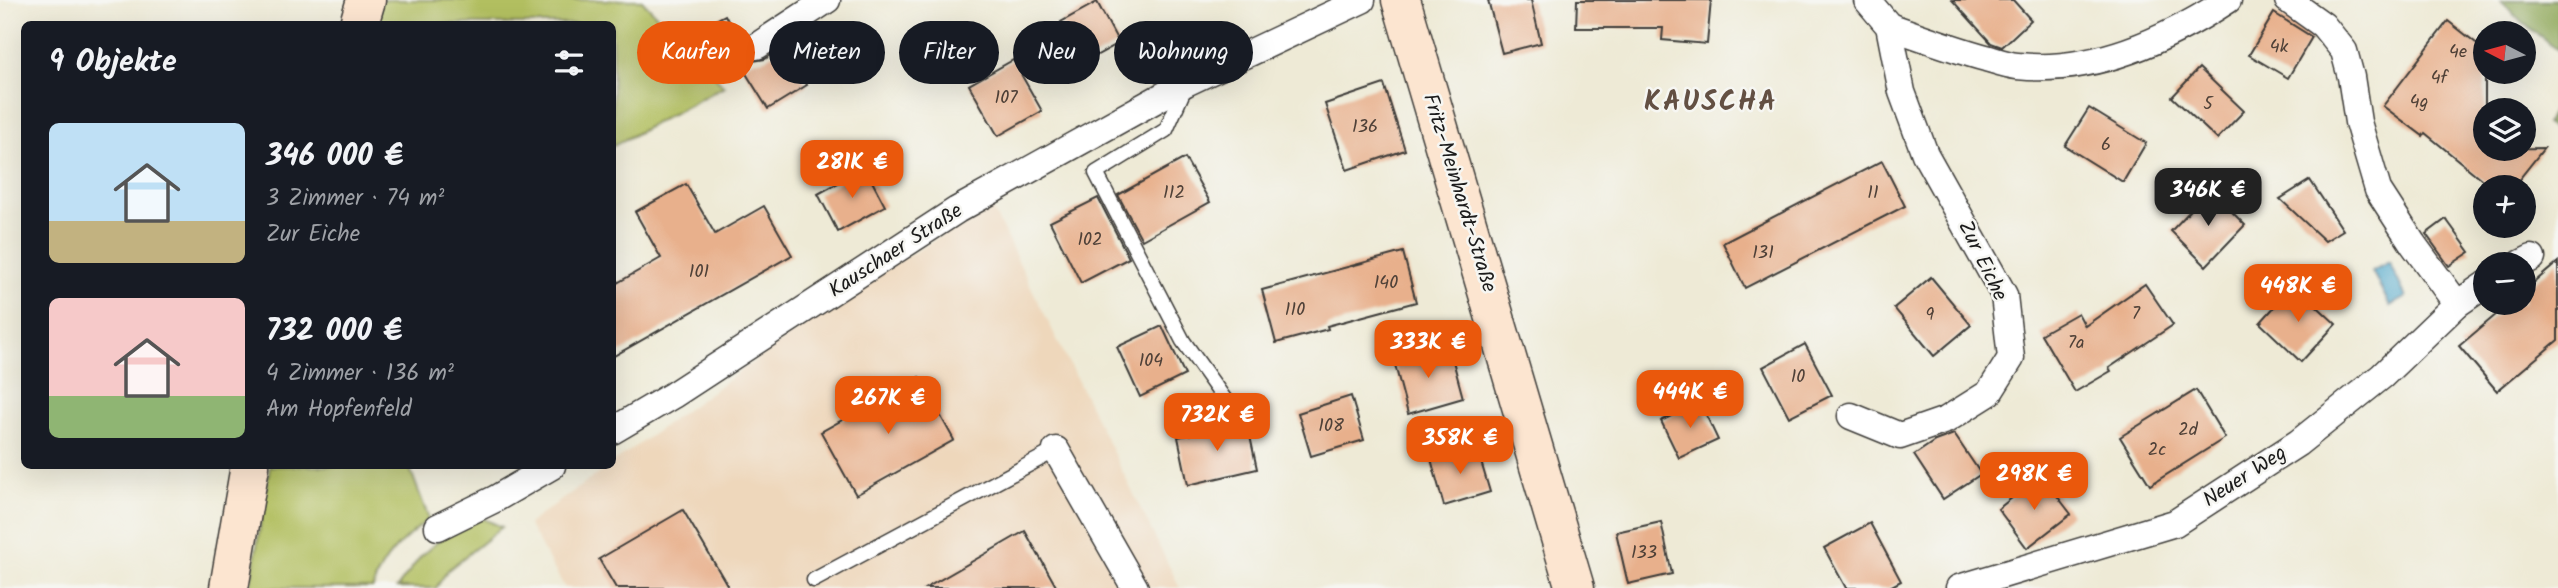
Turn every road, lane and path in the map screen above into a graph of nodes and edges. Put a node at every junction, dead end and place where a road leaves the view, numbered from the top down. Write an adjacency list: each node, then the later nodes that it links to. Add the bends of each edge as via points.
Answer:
1 (366, 0): 8 (street)
2 (827, 0): 10 (street)
3 (1362, 0): 11 (street, Kauschaer Straße)
4 (1401, 0): 26 (street, Fritz-Meinhardt-Straße)
5 (1867, 0): 9 (street, Zur Eiche)
6 (2228, 0): 9 (street, via 2130,50 2058,68 2014,66)
7 (2288, 0): 15 (street, via 2323,25 2344,51 2378,190)
8 (360, 21)
9 (1889, 26): 17 (street, Zur Eiche, via 1902,92 1925,154 2004,295 2011,358 1989,393 1946,420 1900,436)
10 (757, 46)
11 (1253, 51)
12 (1184, 84): 18 (street, Kauschaer Straße, via 957,210)
13 (1186, 84): 16 (lane, via 1166,131 1096,173 1183,341)
14 (2473, 293): 15 (street, Neuer Weg)
15 (2457, 304): 27 (street, Neuer Weg, via 2382,376 2298,443 2175,523)
16 (1225, 400)
17 (1851, 416)
18 (616, 429)
19 (1056, 450): 23 (lane); 25 (street)
20 (249, 469): 24 (street)
21 (547, 469): 22 (street)
22 (438, 527)
23 (814, 580)
24 (229, 588)
25 (1135, 588)
26 (1575, 588)
27 (1959, 588)

